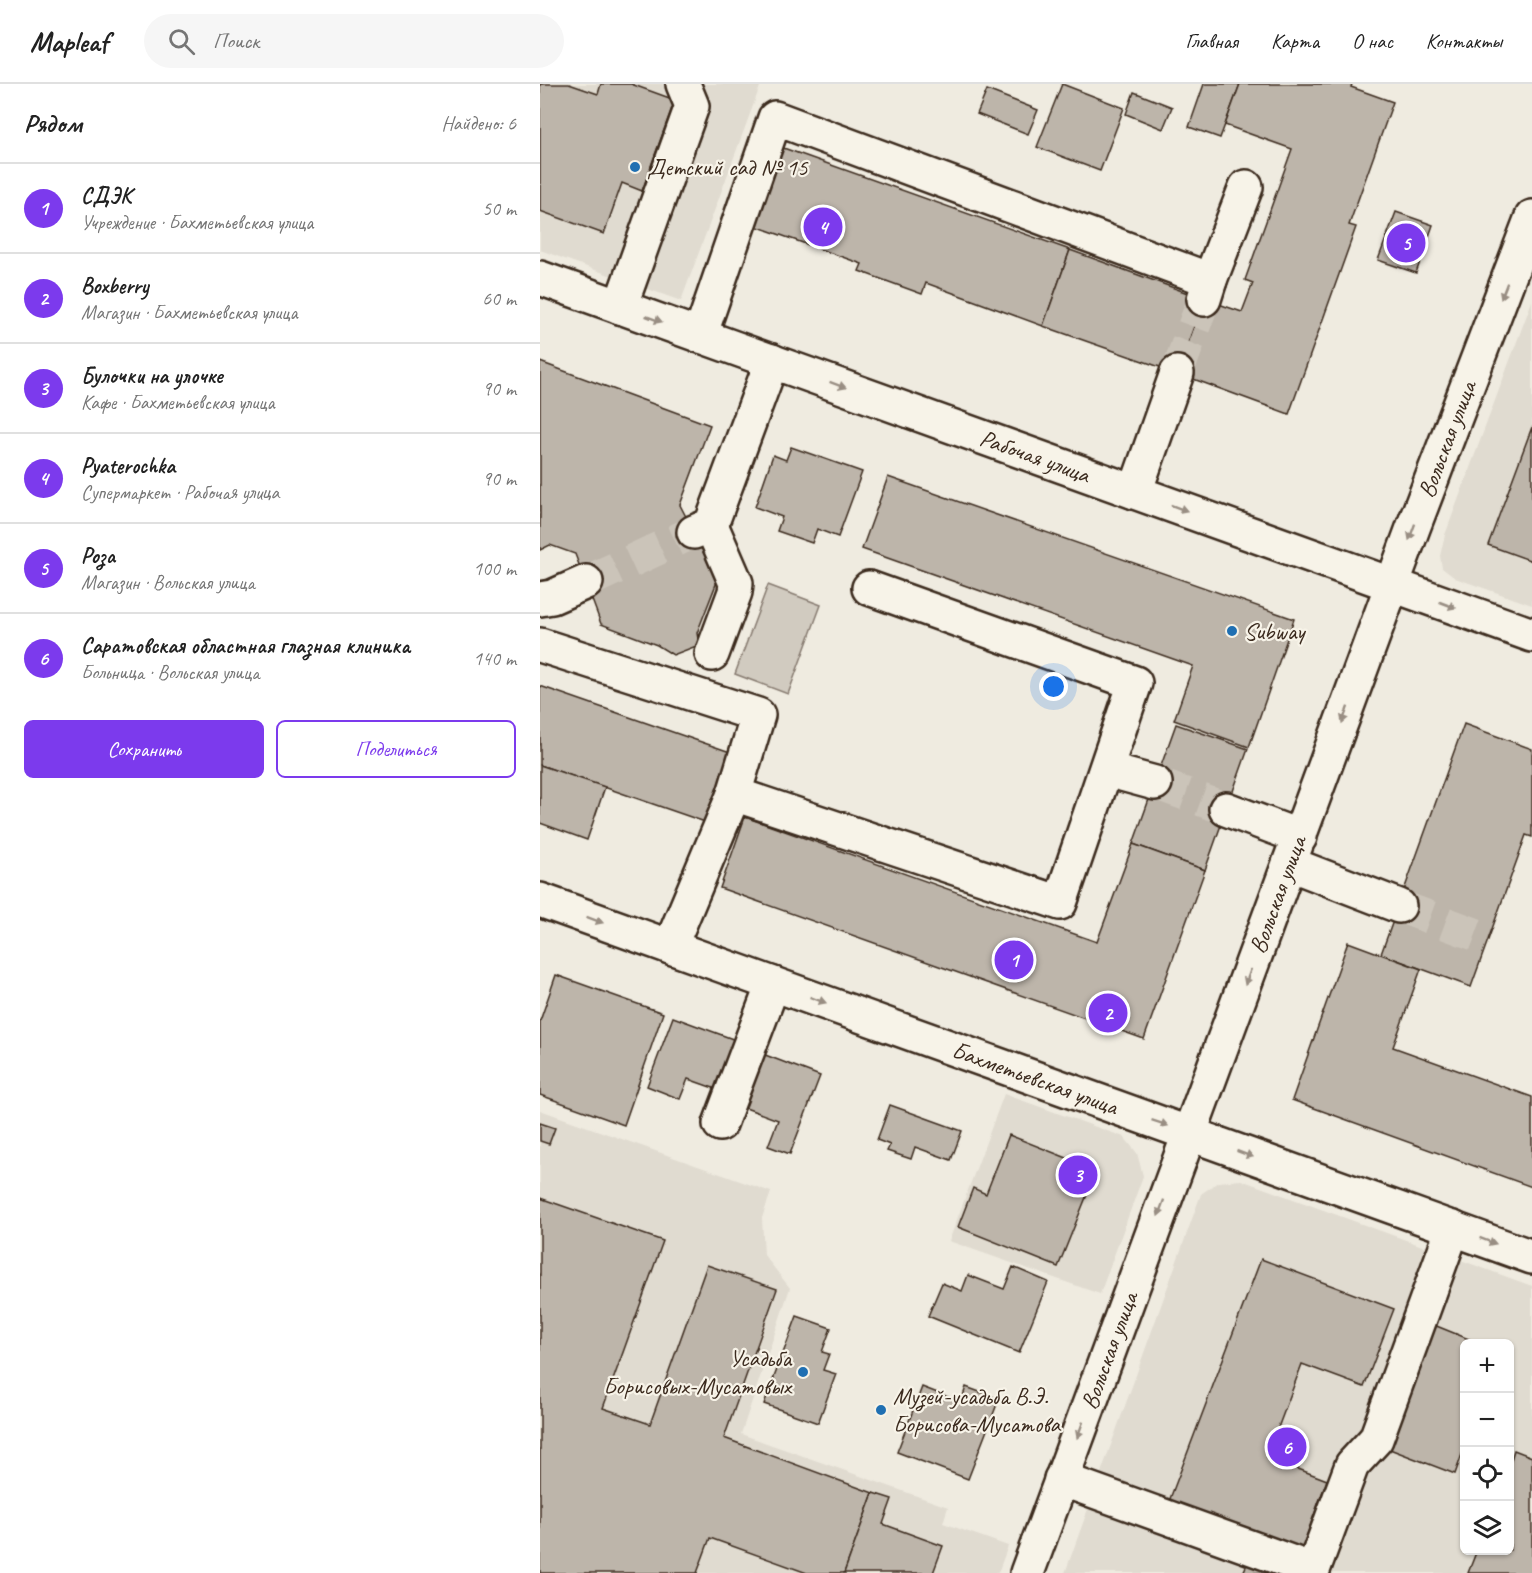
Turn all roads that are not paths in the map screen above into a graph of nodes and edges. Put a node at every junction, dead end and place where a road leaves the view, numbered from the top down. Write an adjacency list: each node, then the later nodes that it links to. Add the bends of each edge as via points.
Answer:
1 (683, 84): 5 (street, via 692,106)
2 (1246, 187): 6 (street, via 1207,290 775,118)
3 (1531, 222): 11 (street, Вольская улица, one-way to 11)
4 (540, 278): 5 (street, Рабочая улица)
5 (620, 307): 6 (street, Рабочая улица, one-way to 6)
6 (700, 336): 7 (street, Рабочая улица)
7 (772, 362): 9 (street, Рабочая улица, one-way to 9); 16 (street, via 703,529 736,583)
8 (1177, 374): 9 (street)
9 (1135, 492): 11 (street, Рабочая улица, one-way to 11)
10 (586, 582): 13 (street)
11 (1393, 585): 14 (street, Рабочая улица, one-way to 14); 21 (street, Вольская улица, one-way to 21)
12 (869, 588): 17 (street, via 1136,682)
13 (540, 599)
14 (1532, 635)
15 (540, 645): 19 (street, via 758,715)
16 (712, 654)
17 (1107, 770): 18 (street); 19 (street, via 1060,903)
18 (1155, 783)
19 (734, 794): 24 (street)
20 (1226, 809): 21 (street)
21 (1295, 850): 23 (street); 27 (street, Вольская улица, one-way to 27)
22 (540, 900): 24 (street, Бахметьевская улица, one-way to 24)
23 (1399, 906)
24 (670, 947): 25 (street, Бахметьевская улица)
25 (773, 984): 26 (street); 27 (street, Бахметьевская улица, one-way to 27)
26 (720, 1124)
27 (1190, 1134): 28 (street, Бахметьевская улица, one-way to 28); 30 (street, Вольская улица, one-way to 30)
28 (1453, 1228): 29 (street, Бахметьевская улица, one-way to 29); 30 (street, via 1376,1439 1352,1465 1313,1570)
29 (1532, 1257)
30 (1062, 1479): 31 (street, Вольская улица)
31 (1027, 1573)

